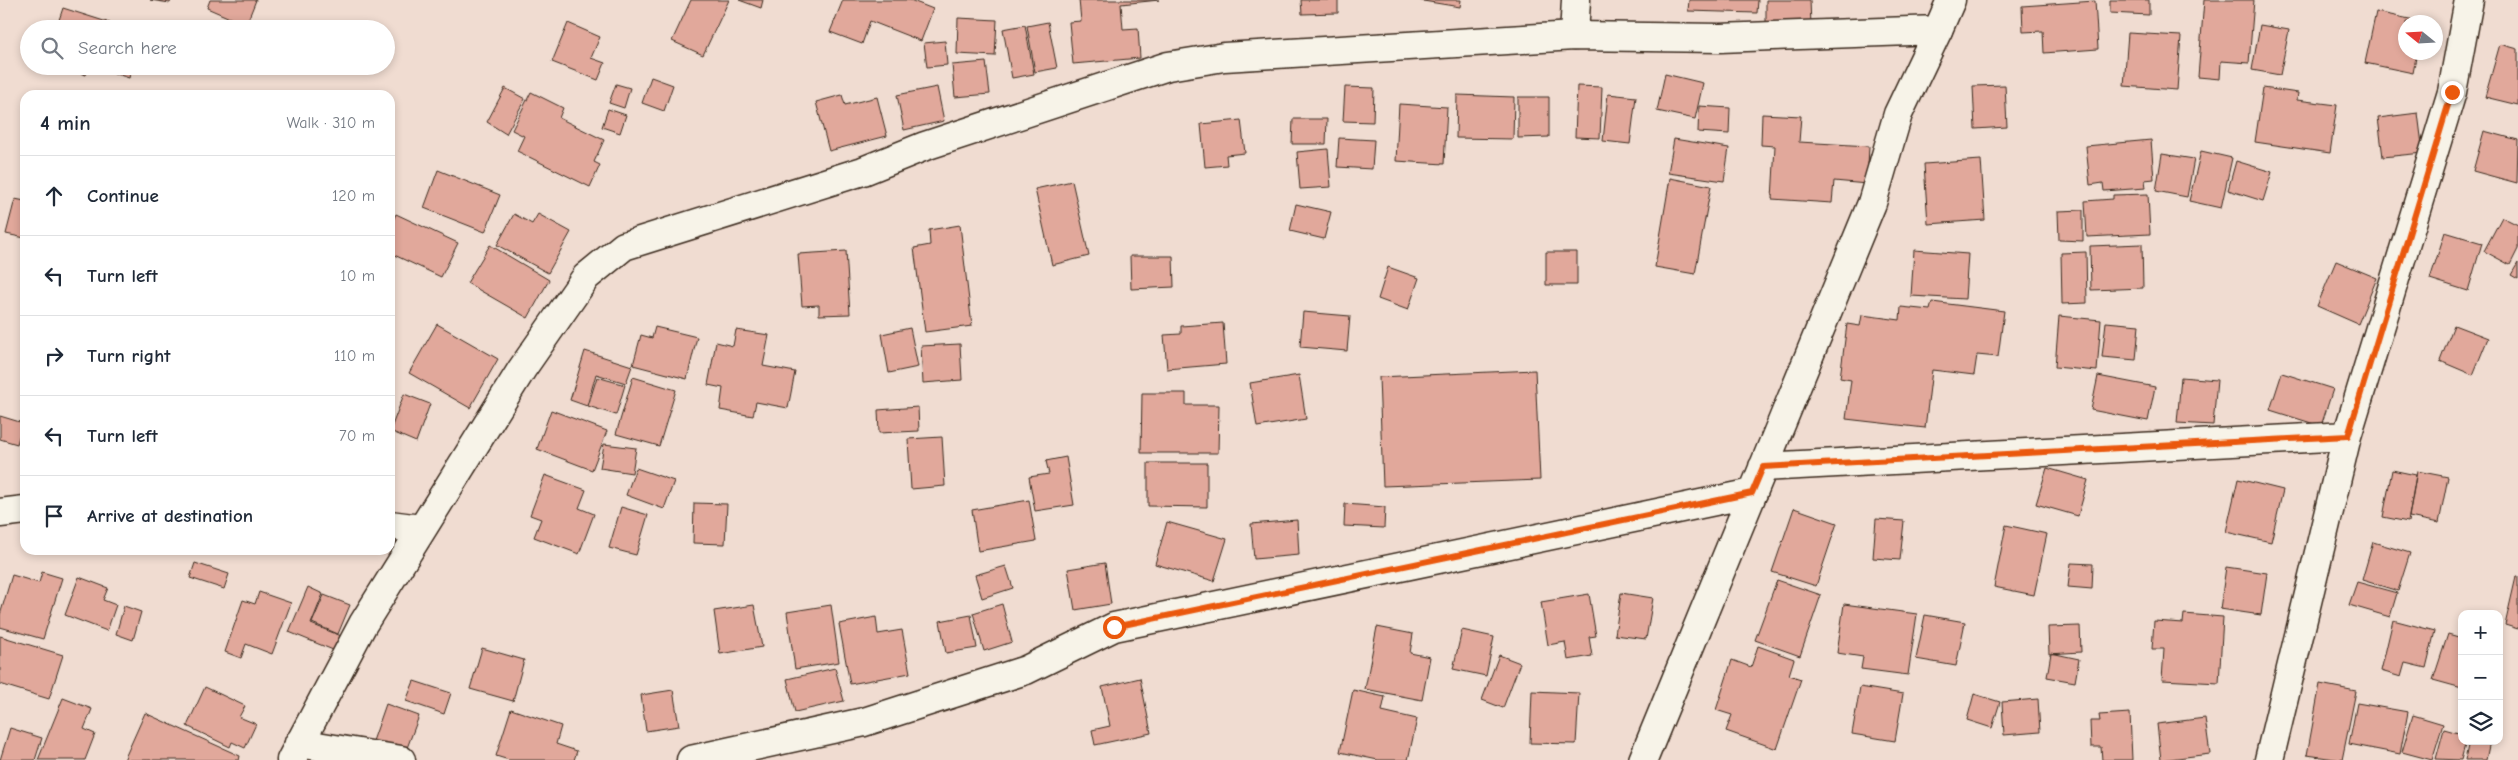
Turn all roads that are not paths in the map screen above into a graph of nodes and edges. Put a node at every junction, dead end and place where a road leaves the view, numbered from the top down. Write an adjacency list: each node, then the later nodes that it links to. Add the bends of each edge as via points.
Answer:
1 (1576, 0): 5 (street)
2 (1951, 0): 4 (street)
3 (2469, 0): 6 (street, via 2452,92)
4 (1938, 30): 5 (street, via 1720,38); 7 (street, via 1898,114 1872,203)
5 (1574, 36): 12 (street, via 1234,56 1168,66 926,146 862,171 624,246 586,277 522,369)
6 (2348, 436): 7 (street); 17 (street)
7 (1763, 467): 8 (street)
8 (1752, 493): 15 (street, via 1114,627 1026,670 864,722); 16 (street)
9 (20, 511): 10 (street)
10 (0, 513)
11 (395, 526): 12 (street)
12 (421, 529): 13 (street, via 363,624)
13 (295, 751): 14 (street)
14 (401, 760)
15 (691, 760)
16 (1643, 760)
17 (2270, 760)

